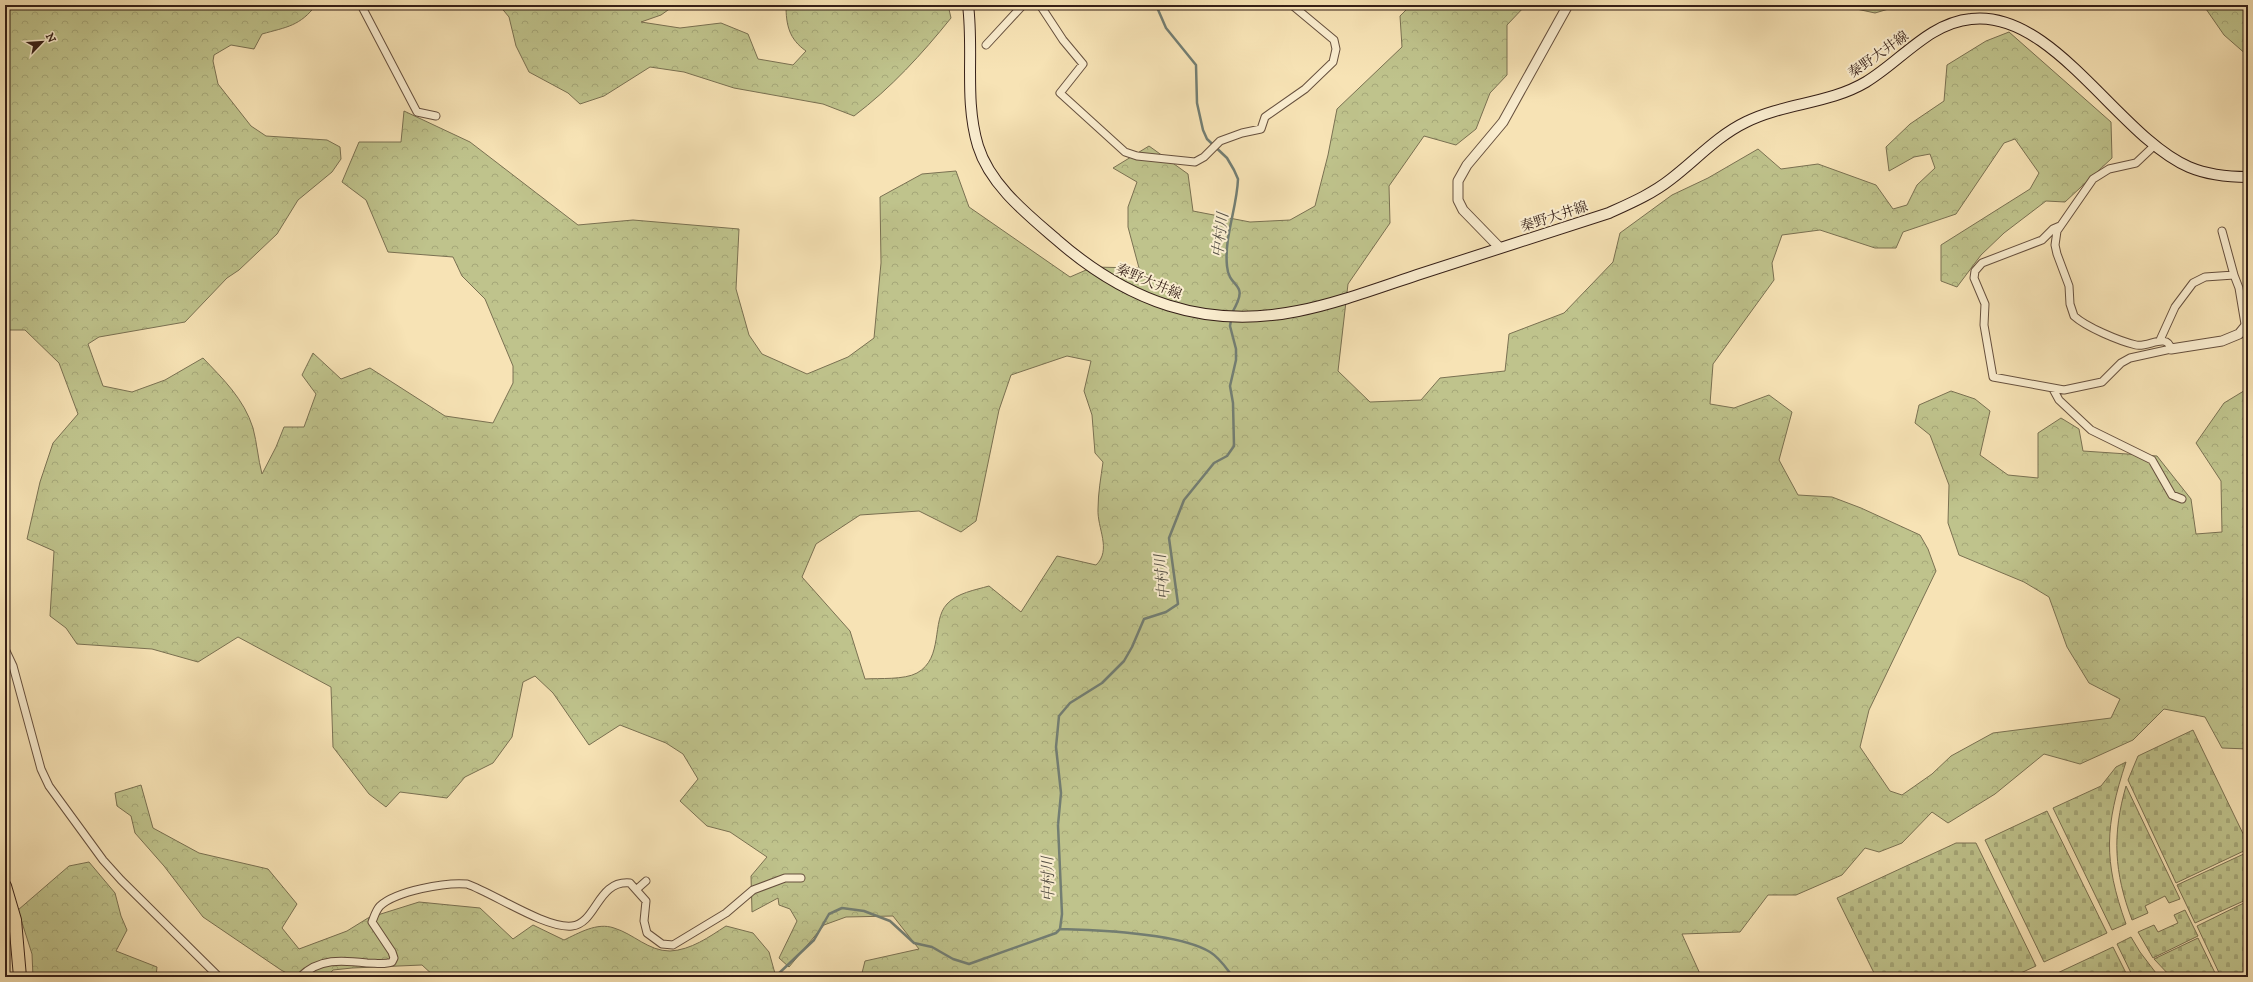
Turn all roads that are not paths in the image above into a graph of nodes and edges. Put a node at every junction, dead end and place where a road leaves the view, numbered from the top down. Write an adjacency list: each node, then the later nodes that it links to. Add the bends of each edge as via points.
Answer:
1 (361, 5): 8 (street, via 417,112)
2 (968, 5): 13 (main road, 秦野大井線, via 972,125 978,148 990,172 1005,192 1082,262 1130,291 1180,310 1244,318 1300,311)
3 (1023, 5): 7 (street)
4 (1040, 5): 5 (street, via 1063,40 1083,64 1060,93 1125,152 1150,158 1195,162 1214,146 1242,132 1261,129 1265,117 1305,89 1333,62 1336,49 1334,40)
5 (1292, 5)
6 (1568, 5): 13 (street, via 1503,122 1467,165 1458,182 1458,200 1463,210)
7 (986, 45)
8 (436, 116)
9 (2155, 145): 10 (main road, 秦野大井線, via 2190,168 2211,174); 11 (street, via 2136,163 2109,169 2098,175); 13 (main road, 秦野大井線, via 2064,60 2035,37 2019,27 2002,21 1971,18 1954,22 1934,32 1882,72 1848,91 1755,117 1728,131 1672,178 1641,199 1609,213)
10 (2248, 177)
11 (2060, 226): 16 (street, via 2055,245 2069,286 2074,316 2104,333 2136,345 2148,345); 18 (street, via 2042,240 1982,264 1975,271 1974,278 1985,304 1984,325 1992,377)
12 (2222, 231): 14 (street)
13 (1500, 248)
14 (2234, 275): 15 (street); 16 (street, via 2205,277 2193,283 2175,307)
15 (2246, 324): 17 (street, via 2239,334 2222,341)
16 (2160, 340): 17 (street, via 2168,343)
17 (2171, 349): 18 (street, via 2130,358 2121,363 2102,382 2064,390)
18 (2053, 389): 19 (street, via 2059,400 2091,430 2152,460 2172,495)
19 (2182, 499)
20 (5, 649): 26 (street, via 13,666 40,768 49,786 112,870)
21 (801, 878): 24 (street, via 785,878 753,890 726,913 674,945 662,944 648,933 644,921 646,901)
22 (646, 881): 24 (street)
23 (5, 886): 25 (main road, via 15,920)
24 (637, 889): 27 (street, via 630,883 616,884 596,902 586,918 572,926 548,921 467,884 454,883 422,888 390,900 376,911 372,922 392,952 392,962 379,964 338,960 317,964)
25 (20, 977)
26 (219, 977)
27 (300, 977)

